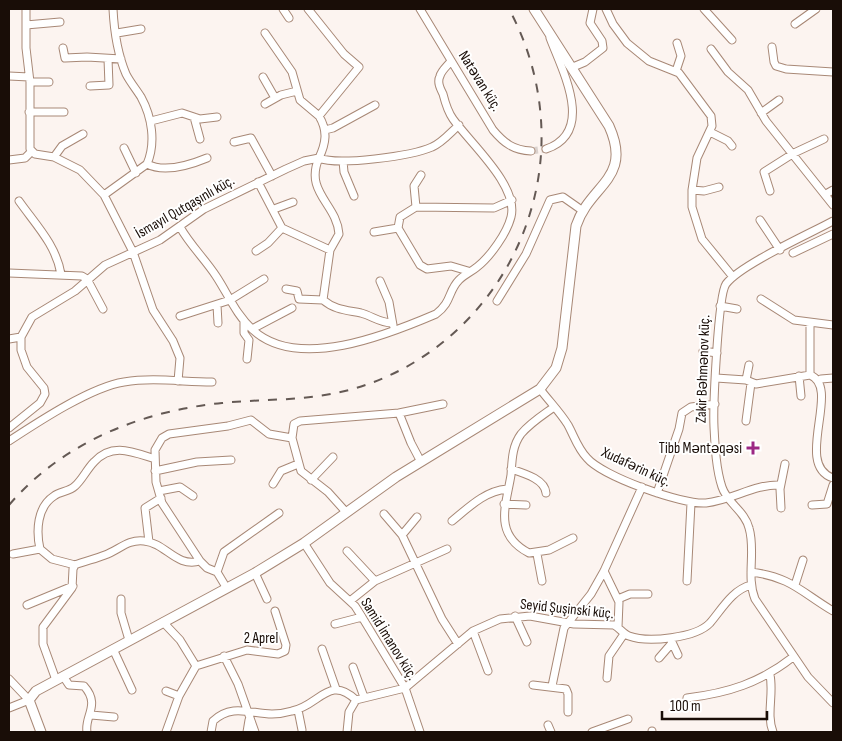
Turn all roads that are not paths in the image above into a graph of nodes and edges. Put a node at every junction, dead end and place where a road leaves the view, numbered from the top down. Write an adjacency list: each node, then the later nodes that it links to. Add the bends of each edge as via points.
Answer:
1 (26, 9): 15 (street)
2 (112, 9): 17 (street)
3 (283, 9): 11 (street)
4 (308, 9): 45 (street, via 344,54 359,67)
5 (420, 9): 26 (street, Natəvan küç.)
6 (534, 9): 13 (street)
7 (593, 9): 28 (street, via 590,23 603,48 586,62)
8 (606, 9): 29 (street, via 627,43 649,61)
9 (704, 9): 19 (street)
10 (816, 9): 14 (street)
11 (289, 18)
12 (60, 22): 15 (street)
13 (544, 24): 27 (street); 28 (street)
14 (795, 24)
15 (26, 25): 33 (street)
16 (141, 29): 17 (street)
17 (117, 33): 25 (street)
18 (265, 33): 36 (street, via 292,72)
19 (732, 40)
20 (678, 43): 29 (street, via 681,56)
21 (63, 48): 24 (street, via 65,58)
22 (772, 48): 30 (street, via 774,62 781,68)
23 (711, 49): 43 (street, via 728,72 748,90)
24 (108, 59): 25 (street); 35 (street, via 109,85)
25 (121, 59): 47 (street)
26 (451, 61): 48 (street, via 440,75 439,83 452,118); 58 (street, Natəvan küç., via 502,139 516,149)
27 (560, 63): 28 (street); 57 (street, via 573,102 572,120 561,140)
28 (573, 67): 84 (street, via 609,126 617,154 610,178)
29 (676, 71): 50 (street, via 711,116)
30 (833, 72)
31 (9, 76): 33 (street)
32 (263, 77): 37 (street)
33 (30, 79): 34 (street); 41 (street)
34 (49, 82)
35 (90, 86)
36 (298, 91): 37 (street); 45 (street, via 300,100)
37 (275, 98): 39 (street)
38 (779, 100): 43 (street)
39 (266, 104)
40 (375, 105): 49 (street)
41 (29, 112): 42 (street); 59 (street)
42 (64, 112)
43 (761, 113): 60 (street)
44 (217, 116): 46 (street, via 206,119)
45 (319, 116): 49 (street)
46 (194, 117): 47 (street, via 182,113); 52 (street)
47 (151, 121): 66 (street)
48 (459, 126): 65 (street, via 431,148 408,154); 78 (street, via 504,181)
49 (325, 130): 63 (street, via 325,146)
50 (710, 132): 55 (street); 72 (street, via 699,151)
51 (83, 134): 61 (street, via 62,146)
52 (200, 139)
53 (824, 139): 60 (street)
54 (234, 142): 69 (street, via 251,138)
55 (732, 146)
56 (124, 148): 67 (street)
57 (546, 149)
58 (531, 151)
59 (32, 152): 61 (street, via 38,156); 64 (street, via 25,158)
60 (794, 153): 74 (street, via 764,172); 75 (street)
61 (54, 157): 76 (street, via 80,170)
62 (207, 158): 66 (street, via 171,167)
63 (319, 158): 65 (street); 69 (street, İsmayıl Qutqaşınlı küç., via 304,161); 92 (street, via 315,166 318,192 334,213 338,227 338,239)
64 (9, 160)
65 (343, 161): 77 (street, via 346,180)
66 (147, 164): 67 (street)
67 (136, 173): 76 (street)
68 (421, 175): 82 (street, via 414,186)
69 (272, 176): 70 (street, İsmayıl Qutqaşınlı küç.)
70 (258, 182): 83 (street); 87 (street, İsmayıl Qutqaşınlı küç., via 204,209)
71 (719, 187): 72 (street)
72 (692, 190): 100 (street, via 698,232)
73 (833, 190): 75 (street)
74 (770, 191)
75 (826, 194): 81 (street)
76 (104, 195): 95 (street)
77 (354, 196)
78 (512, 200): 82 (street, via 494,208); 97 (street, via 508,225 484,261 476,269)
79 (19, 202): 99 (street, via 48,238)
80 (293, 202): 83 (street)
81 (833, 205)
82 (416, 207): 89 (street, via 400,218)
83 (274, 209): 88 (street)
84 (583, 211): 108 (street, via 563,197 550,200 526,254); 137 (street, via 574,231 560,360)
85 (760, 220): 93 (street)
86 (833, 221): 93 (street)
87 (180, 227): 95 (street, İsmayıl Qutqaşınlı küç.); 106 (street)
88 (282, 228): 92 (street); 94 (street)
89 (398, 228): 90 (street); 97 (street, via 420,266 427,269 451,266)
90 (374, 232)
91 (833, 234): 96 (street)
92 (330, 250): 107 (street)
93 (780, 250): 100 (street)
94 (256, 251)
95 (133, 252): 102 (street, İsmayıl Qutqaşınlı küç., via 105,265); 133 (street, via 153,310 168,330 180,358)
96 (793, 254)
97 (468, 271): 121 (street, via 456,283 445,307)
98 (9, 273): 99 (street)
99 (61, 274): 102 (street)
100 (733, 277): 110 (street, Zakir Bəhmənov küç., via 723,288)
101 (264, 278): 106 (street)
102 (87, 279): 112 (street); 122 (street, İsmayıl Qutqaşınlı küç., via 67,297 32,317)
103 (380, 281): 117 (street, via 389,302)
104 (286, 289): 107 (street, via 297,291 299,299)
105 (761, 299): 118 (street, via 794,320)
106 (230, 300): 109 (street); 115 (street)
107 (323, 300): 117 (street, via 335,309)
108 (497, 301)
109 (217, 305): 114 (street); 116 (street)
110 (720, 306): 113 (street); 125 (street, Zakir Bəhmənov küç.)
111 (292, 308): 120 (street)
112 (103, 309)
113 (737, 309)
114 (180, 316)
115 (244, 321): 120 (street); 126 (street, via 244,333 249,340)
116 (218, 323)
117 (392, 323): 121 (street)
118 (810, 323): 119 (street); 128 (street)
119 (833, 325)
120 (252, 330): 121 (street, via 278,346 302,350 369,340)
121 (395, 332)
122 (21, 336): 123 (street); 145 (street, via 23,360 45,394 40,403)
123 (9, 339)
124 (703, 351): 125 (street)
125 (717, 353): 130 (street, Zakir Bəhmənov küç.)
126 (246, 358)
127 (749, 365): 135 (street)
128 (810, 375): 129 (street); 132 (street)
129 (799, 376): 135 (street, via 776,382); 138 (street)
130 (716, 378): 135 (street); 140 (street, Zakir Bəhmənov küç.)
131 (833, 378): 132 (street)
132 (821, 379): 136 (street)
133 (178, 381): 134 (street); 147 (street, via 142,380 114,384 37,422)
134 (212, 382)
135 (749, 382): 144 (street)
136 (829, 387)
137 (540, 389): 141 (street, Xudafərin küç.); 151 (street)
138 (800, 396)
139 (443, 404): 142 (street)
140 (714, 404): 164 (street, via 691,407 682,413 680,429); 167 (street, Zakir Bəhmənov küç., via 721,482)
141 (554, 407): 154 (street, via 521,434); 161 (street, Xudafərin küç., via 592,463)
142 (399, 413): 146 (street, via 300,421 294,424); 151 (street)
143 (828, 415): 156 (street, via 821,465)
144 (746, 422)
145 (9, 428)
146 (292, 438): 149 (street, via 269,434 251,420 187,430 162,438); 152 (street)
147 (9, 441)
148 (333, 457): 157 (street)
149 (154, 459): 155 (street); 182 (street, via 126,449 103,454 94,461 77,485 54,496 46,505 38,526)
150 (231, 460): 155 (street)
151 (421, 462): 173 (street)
152 (298, 464): 157 (street); 158 (street, via 281,470)
153 (785, 464): 159 (street)
154 (511, 469): 162 (street); 163 (street, via 538,481)
155 (155, 470): 165 (street)
156 (833, 478)
157 (311, 480): 173 (street, via 328,492)
158 (273, 484)
159 (780, 485): 167 (street, Xudafərin küç., via 765,486); 172 (street)
160 (833, 485): 171 (street, via 827,504)
161 (642, 486): 164 (street, Xudafərin küç.); 191 (street)
162 (507, 488): 169 (street); 177 (street, via 482,497)
163 (546, 493)
164 (657, 493): 168 (street, Xudafərin küç.)
165 (160, 495): 166 (street, via 180,487); 180 (street, via 145,508); 188 (street, via 172,520)
166 (193, 496)
167 (728, 498): 168 (street, Xudafərin küç.); 193 (street, Zakir Bəhmənov küç., via 744,515 750,528)
168 (691, 503): 197 (street)
169 (504, 504): 170 (street); 186 (street, via 506,526 514,542 529,553)
170 (526, 505)
171 (812, 505)
172 (781, 508)
173 (346, 512): 181 (street)
174 (279, 513): 192 (street, via 224,552)
175 (384, 514): 178 (street)
176 (417, 517): 178 (street)
177 (452, 521)
178 (402, 535): 189 (street)
179 (573, 538): 186 (street)
180 (149, 542): 188 (street, via 179,561); 190 (street, via 131,542)
181 (304, 543): 194 (street); 206 (street, Samid İmanov küç., via 330,583)
182 (40, 549): 185 (street); 190 (street, via 52,559)
183 (447, 549): 189 (street)
184 (347, 551): 195 (street)
185 (13, 554)
186 (537, 554): 196 (street)
187 (803, 560): 199 (street)
188 (200, 561): 192 (street)
189 (416, 563): 195 (street); 221 (street, via 442,619)
190 (75, 565): 200 (street)
191 (604, 571): 205 (street); 213 (street, via 591,594)
192 (217, 572): 201 (street)
193 (751, 572): 198 (street, Zakir Bəhmənov küç.); 199 (street, via 774,576)
194 (255, 573): 201 (street); 204 (street)
195 (375, 581): 206 (street)
196 (542, 581)
197 (687, 581)
198 (751, 585): 219 (street, Seyid Şuşinski küç., via 740,588 702,629); 226 (street, via 756,603)
199 (795, 585): 209 (street)
200 (73, 586): 207 (street); 232 (street, via 43,627 43,644)
201 (226, 587): 212 (street)
202 (648, 594): 205 (street, via 630,594)
203 (121, 599): 218 (street)
204 (267, 599)
205 (618, 599): 215 (street)
206 (350, 601): 211 (street, Samid İmanov küç.)
207 (28, 605)
208 (275, 611): 225 (street, 2 Aprel, via 286,645 285,652 247,650)
209 (833, 611)
210 (515, 616): 213 (street, Seyid Şuşinski küç.); 216 (street, Seyid Şuşinski küç.); 220 (street)
211 (362, 617): 214 (street); 237 (street, Samid İmanov küç.)
212 (163, 622): 218 (street); 228 (street, via 180,640)
213 (566, 622): 215 (street, Seyid Şuşinski küç.); 236 (street)
214 (335, 624)
215 (618, 627): 217 (street, Seyid Şuşinski küç.)
216 (473, 631): 221 (street, Seyid Şuşinski küç.); 230 (street)
217 (624, 634): 219 (street, Seyid Şuşinski küç.); 233 (street, via 609,656)
218 (129, 640): 223 (street)
219 (671, 640): 224 (street); 227 (street)
220 (527, 642)
221 (458, 644): 237 (street, Seyid Şuşinski küç.)
222 (322, 648): 238 (street)
223 (114, 649): 232 (street); 239 (street)
224 (678, 655)
225 (224, 656): 228 (street, 2 Aprel); 248 (street)
226 (793, 657): 231 (street); 246 (street)
227 (659, 658)
228 (196, 666): 241 (street)
229 (353, 668): 242 (street)
230 (488, 671)
231 (770, 674): 243 (street, via 727,692); 265 (street)
232 (60, 678): 244 (street, via 36,691); 251 (street, via 69,685 87,689)
233 (607, 678)
234 (9, 679): 244 (street)
235 (533, 685): 236 (street)
236 (552, 686): 250 (street, via 568,691)
237 (405, 688): 242 (street, Seyid Şuşinski küç.); 263 (street, Samid İmanov küç.)
238 (336, 689): 245 (street, via 346,691); 249 (street)
239 (132, 690)
240 (166, 691): 241 (street)
241 (179, 696): 258 (street)
242 (364, 697): 245 (street, Seyid Şuşinski küç.)
243 (687, 698)
244 (29, 700): 247 (street); 256 (street)
245 (356, 700): 262 (street, via 349,712)
246 (833, 703)
247 (9, 708)
248 (246, 710): 249 (street, via 274,714); 254 (street); 259 (street, via 216,718)
249 (298, 710): 255 (street)
250 (568, 712)
251 (91, 715): 252 (street); 257 (street)
252 (114, 717)
253 (628, 719): 264 (street)
254 (249, 720): 260 (street); 261 (street)
255 (302, 730)
256 (40, 731)
257 (87, 732)
258 (166, 732)
259 (211, 732)
260 (247, 732)
261 (255, 732)
262 (347, 732)
263 (420, 732)
264 (592, 732)
265 (773, 732)

